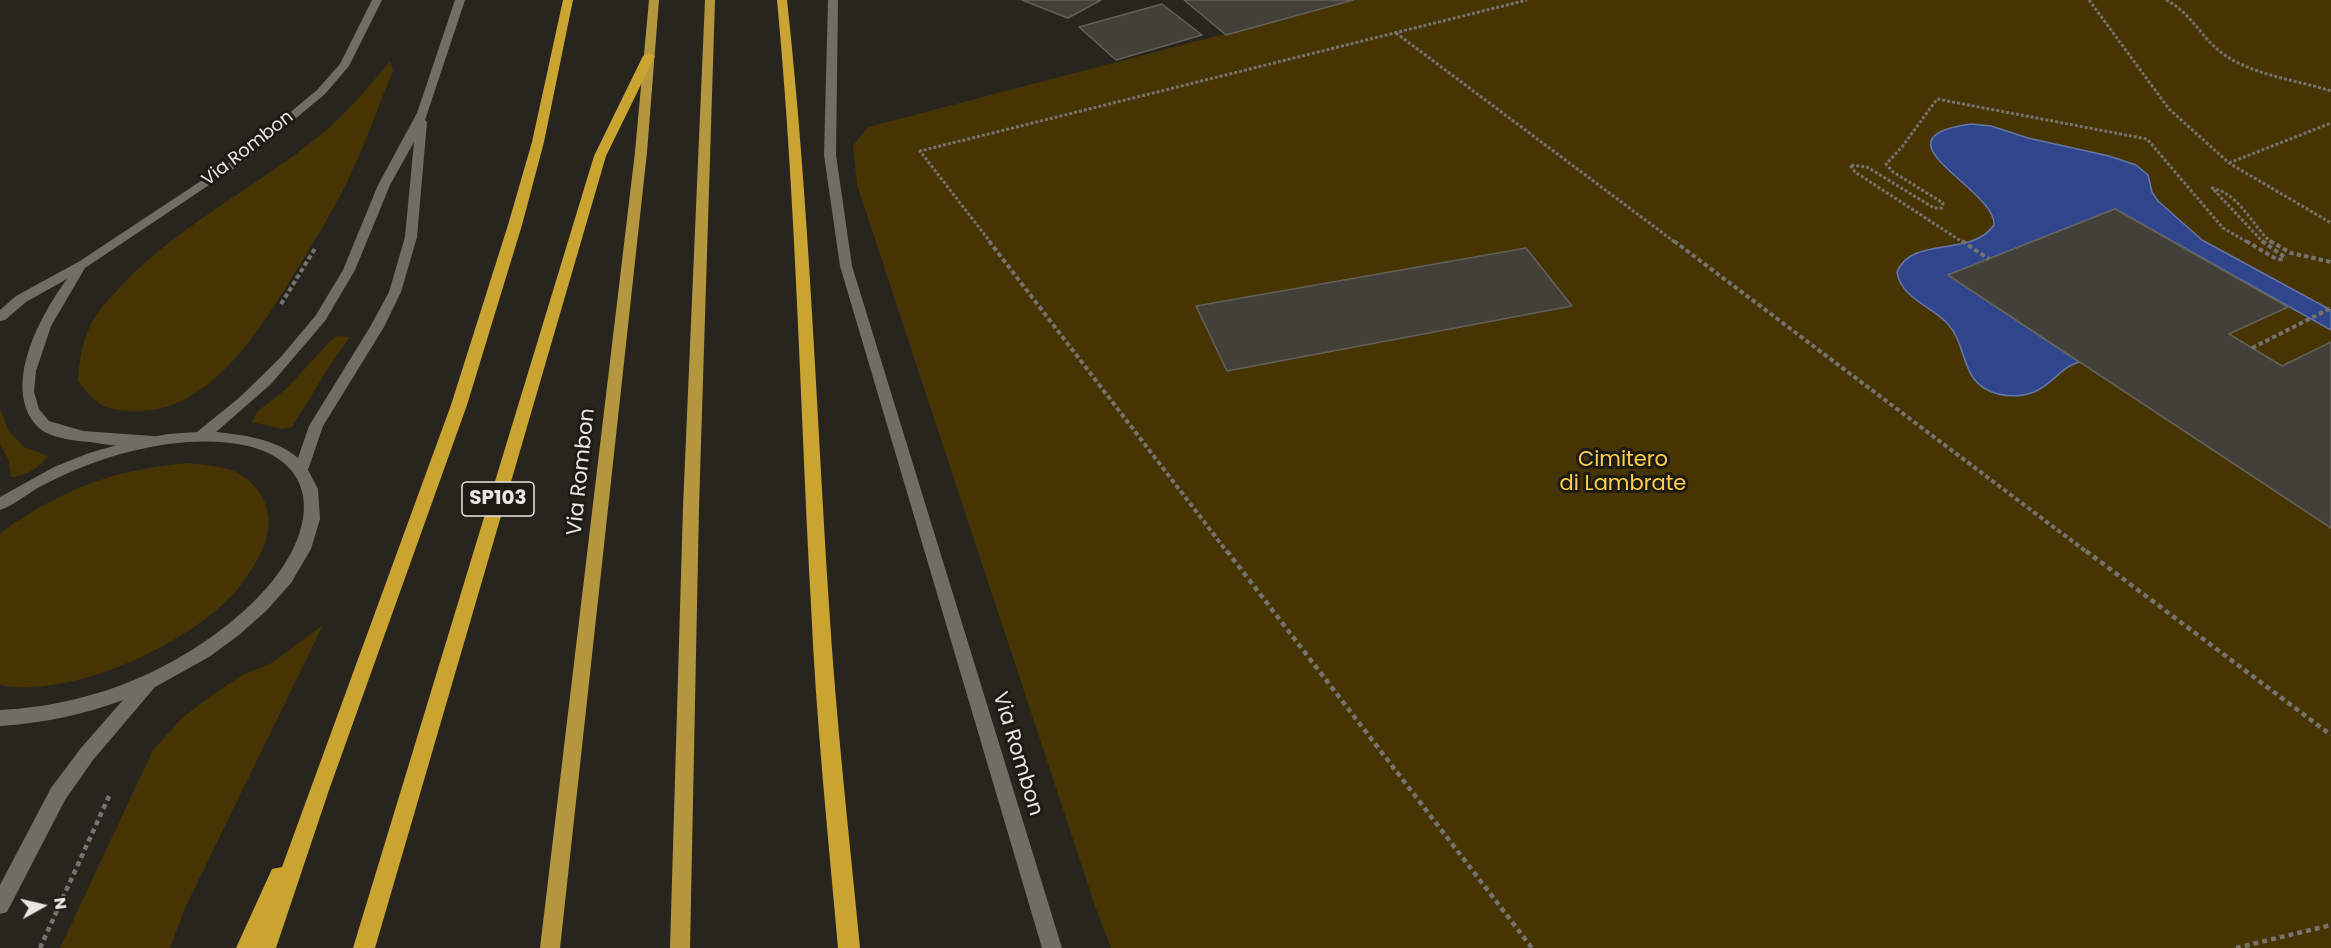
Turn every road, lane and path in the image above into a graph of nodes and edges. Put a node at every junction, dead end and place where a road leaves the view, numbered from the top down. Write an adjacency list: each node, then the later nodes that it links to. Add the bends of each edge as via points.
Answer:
1 (377, 0): 21 (street, Via Rombon, via 344,66 321,92 238,160)
2 (460, 0): 14 (street)
3 (568, 0): 34 (highway, SP103, via 538,142 489,310 459,405)
4 (654, 0): 12 (main road, Via Rombon)
5 (710, 0): 42 (main road)
6 (782, 0): 43 (highway, via 808,326 825,691)
7 (833, 0): 44 (street, Via Rombon, via 830,155 846,266)
8 (1527, 0): 11 (path)
9 (2089, 0): 16 (path, via 2169,109)
10 (2166, 0): 13 (path, via 2177,4 2223,54 2242,65)
11 (1396, 33): 32 (path); 45 (path, via 920,151)
12 (649, 56): 40 (highway, SP103, via 600,156); 41 (main road, Via Rombon)
13 (2331, 91)
14 (422, 114): 26 (street, via 383,187 348,272 313,330 271,377); 28 (street, via 411,237 405,263 377,327 316,426)
15 (2331, 123): 16 (path)
16 (2229, 163): 17 (path)
17 (2331, 223)
18 (317, 246): 22 (path)
19 (1989, 259): 20 (path, via 1850,165 1864,166 1934,208 1942,208 1943,203 1886,164 1937,99 2147,139 2223,228 2278,260 2286,258 2265,244 2211,189 2215,187 2228,193 2270,241 2296,256)
20 (2331, 262)
21 (84, 264): 24 (street, via 21,299); 27 (street, via 49,310 24,355 16,377 19,398 33,418 45,426 87,436)
22 (280, 307)
23 (2331, 308): 25 (path)
24 (0, 317)
25 (2252, 348)
26 (202, 436): 27 (street); 28 (street, via 257,442 281,453)
27 (153, 441): 29 (street, via 94,457)
28 (301, 470): 30 (street, via 310,489 312,516 305,545 289,572 265,602 213,646)
29 (0, 504)
30 (148, 683): 31 (street, via 88,705 29,718); 35 (street, via 58,794)
31 (0, 718)
32 (2331, 735)
33 (113, 788): 37 (path)
34 (319, 790): 38 (highway, SP103); 39 (highway, SP103)
35 (0, 905)
36 (2331, 925): 46 (path)
37 (40, 948)
38 (247, 948)
39 (265, 948)
40 (364, 948)
41 (550, 948)
42 (680, 948)
43 (849, 948)
44 (1052, 948)
45 (1532, 948)
46 (2236, 948)

